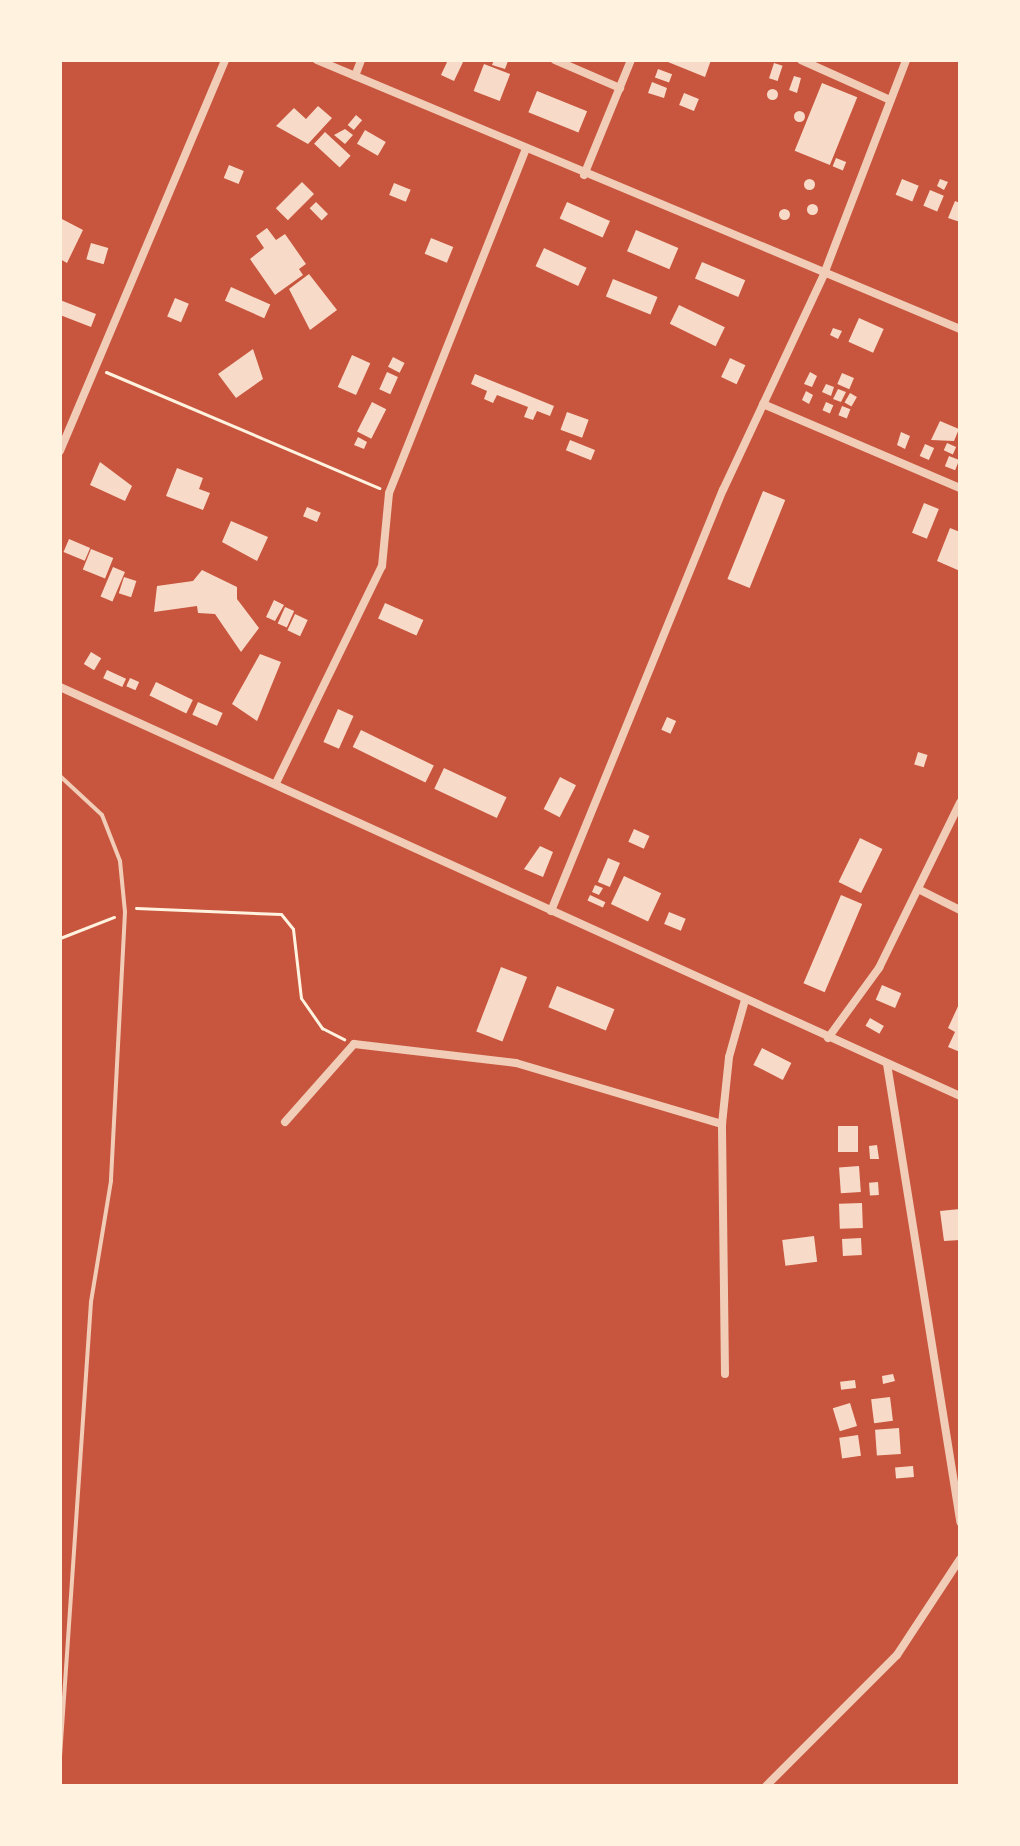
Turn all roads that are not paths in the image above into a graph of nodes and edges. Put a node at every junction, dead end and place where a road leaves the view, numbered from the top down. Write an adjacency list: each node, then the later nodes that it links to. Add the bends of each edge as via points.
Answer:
1 (225, 60): 16 (street)
2 (317, 60): 8 (street)
3 (361, 60): 8 (street)
4 (555, 60): 9 (street)
5 (631, 60): 9 (street)
6 (801, 60): 10 (street)
7 (906, 60): 10 (street)
8 (355, 76): 11 (street)
9 (620, 88): 12 (street)
10 (890, 100): 13 (street)
11 (525, 151): 12 (street); 20 (street, via 389,493 382,566)
12 (584, 175): 13 (street)
13 (824, 274): 14 (street); 15 (street)
14 (960, 329)
15 (763, 404): 17 (street); 24 (street)
16 (60, 451)
17 (960, 488)
18 (60, 687): 20 (street)
19 (60, 776): 34 (lane, via 102,815 120,861 125,912 111,1181 91,1302)
20 (277, 781): 24 (street)
21 (960, 803): 22 (street)
22 (920, 890): 23 (street); 26 (street, via 879,968)
23 (960, 910)
24 (551, 911): 25 (street)
25 (745, 1000): 26 (street); 30 (street, via 729,1057)
26 (828, 1038): 27 (street)
27 (887, 1064): 28 (street); 32 (street)
28 (960, 1096)
29 (285, 1122): 30 (street, via 354,1044 516,1063)
30 (722, 1124): 31 (street)
31 (725, 1374)
32 (960, 1522)
33 (960, 1559): 35 (street, via 897,1655)
34 (60, 1761)
35 (766, 1786)

